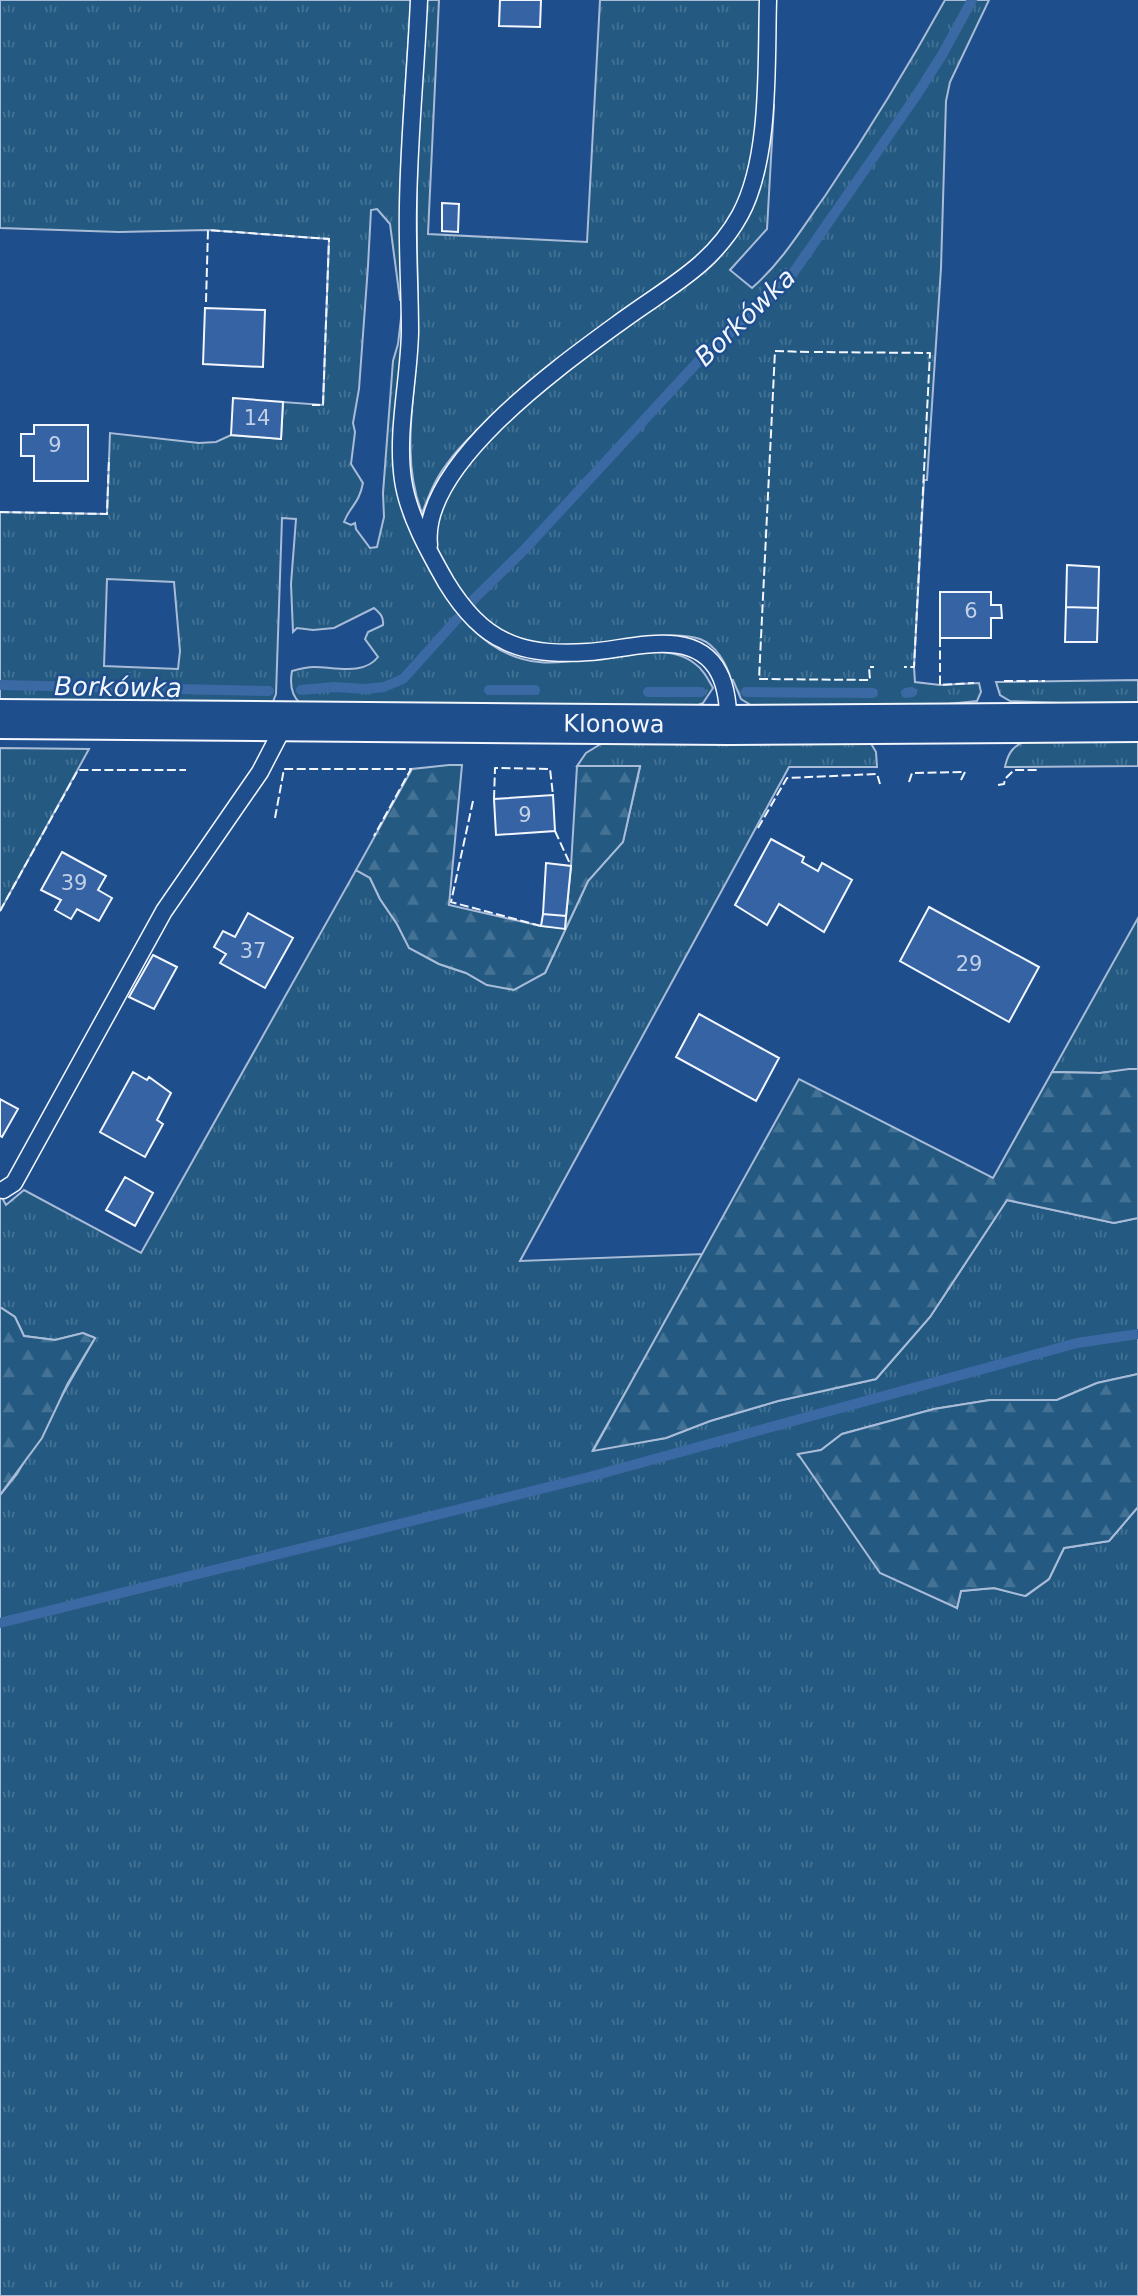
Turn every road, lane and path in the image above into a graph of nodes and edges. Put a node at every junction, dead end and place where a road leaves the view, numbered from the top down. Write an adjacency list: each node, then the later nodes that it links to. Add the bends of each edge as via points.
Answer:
1 (419, 0): 3 (lane, via 408,205 410,332 402,430 403,480)
2 (768, 0): 3 (lane, via 765,99 757,165 730,231 701,265 585,349 513,408 465,456 432,512)
3 (430, 551): 7 (lane, via 469,613 505,642 550,652 653,644 693,649 719,673)
4 (0, 719): 5 (street, Klonowa)
5 (286, 722): 7 (street, Klonowa); 8 (lane, via 260,772 164,911 14,1183)
6 (1138, 722): 7 (street, Klonowa)
7 (729, 725)
8 (3, 1189)

